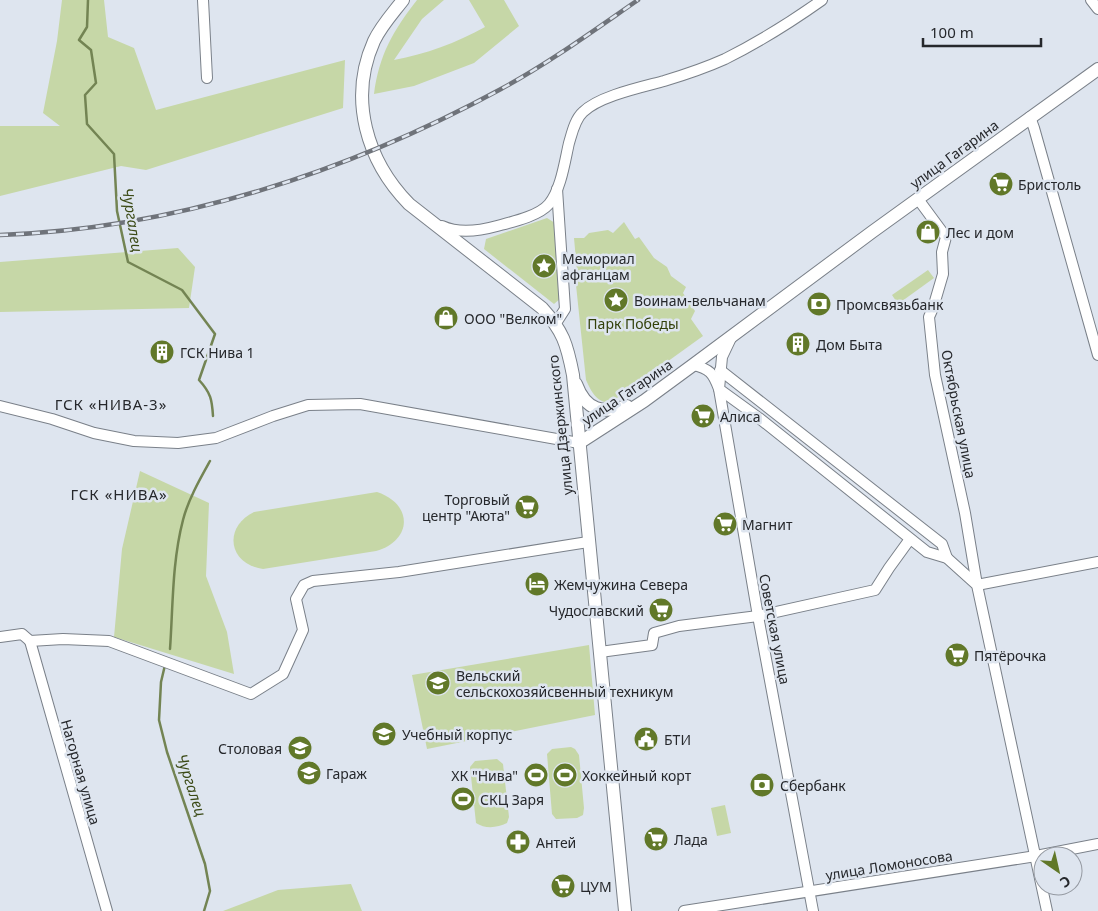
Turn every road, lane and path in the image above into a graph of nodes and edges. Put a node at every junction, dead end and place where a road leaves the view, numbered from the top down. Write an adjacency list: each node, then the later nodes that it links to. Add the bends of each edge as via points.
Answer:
1 (203, 0): 7 (street)
2 (403, 0): 11 (main road, улица Дзержинского, via 383,25 368,57 364,72 364,120 367,136 385,176)
3 (822, 0): 9 (street, via 796,19 724,59 593,104 582,112 573,128)
4 (1092, 0): 5 (street)
5 (1098, 9)
6 (1098, 69): 8 (main road, улица Гагарина)
7 (207, 78)
8 (1030, 117): 10 (main road, улица Гагарина); 14 (street)
9 (557, 188): 11 (street, via 549,204 535,213 490,228 452,231); 12 (street, via 565,309)
10 (918, 199): 13 (main road, улица Гагарина); 28 (street, Октябрьская улица, via 946,237 942,252 943,274 929,317 934,375 965,513)
11 (423, 217): 12 (main road, улица Дзержинского, via 527,295)
12 (556, 323): 17 (main road, улица Дзержинского, via 568,349)
13 (731, 337): 15 (main road, улица Гагарина); 16 (street)
14 (1098, 355)
15 (693, 365): 18 (street, Советская улица, via 714,375); 19 (main road, улица Гагарина)
16 (720, 370): 18 (street); 26 (street, via 942,544)
17 (573, 375): 19 (main road, via 579,393 598,409 612,411); 21 (main road, улица Дзержинского)
18 (719, 388): 24 (street); 29 (street, Советская улица)
19 (644, 401): 22 (main road, улица Гагарина)
20 (0, 406): 23 (street, улица Гагарина, via 94,434 134,441 178,442 216,438 308,405 360,404)
21 (577, 420): 22 (main road, via 592,430); 23 (main road, улица Дзержинского)
22 (602, 428): 23 (main road, улица Гагарина)
23 (579, 443): 25 (main road, улица Дзержинского)
24 (910, 539): 26 (street, via 927,552); 29 (street, via 875,590)
25 (588, 542): 31 (street, via 399,572 313,580 304,586 296,599 303,630 283,674 251,694 109,641); 32 (main road, улица Дзержинского)
26 (947, 558): 28 (street)
27 (1098, 562): 28 (street)
28 (977, 585): 34 (street, Октябрьская улица)
29 (758, 616): 32 (street, via 679,626 654,633 652,646); 37 (street, Советская улица)
30 (0, 636): 31 (street, via 22,634)
31 (30, 641): 39 (street, Нагорная улица)
32 (600, 652): 40 (main road, улица Дзержинского)
33 (1098, 844): 35 (street, улица Ломоносова)
34 (1034, 846)
35 (1083, 847)
36 (1033, 856): 37 (street, улица Ломоносова)
37 (810, 891): 41 (street, улица Ломоносова); 42 (street, Советская улица)
38 (1044, 896): 43 (street, Октябрьская улица)
39 (107, 911)
40 (625, 911)
41 (684, 911)
42 (814, 911)
43 (1047, 911)

